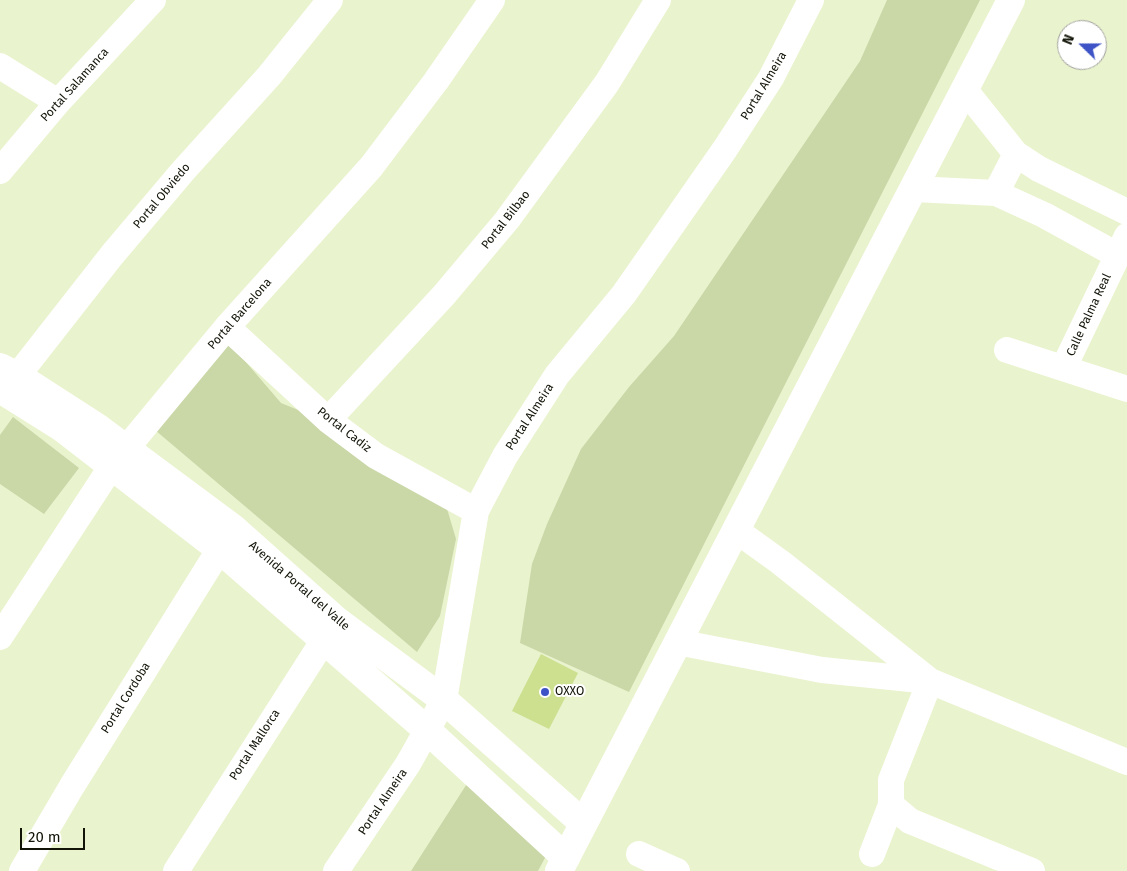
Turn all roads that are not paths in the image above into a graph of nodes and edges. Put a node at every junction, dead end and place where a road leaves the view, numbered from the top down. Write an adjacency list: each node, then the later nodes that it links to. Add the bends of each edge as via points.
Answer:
1 (330, 0): 21 (street, Portal Obviedo, via 269,76 183,171)
2 (492, 0): 18 (street, Portal Barcelona, via 371,167)
3 (658, 0): 23 (street, Portal Bilbao, via 607,83 507,220 444,295)
4 (811, 0): 25 (street, Portal Almeira, via 771,78 725,149 624,294 530,415)
5 (1012, 0): 8 (street)
6 (150, 1): 9 (street, Portal Salamanca)
7 (0, 66): 9 (street)
8 (965, 90): 10 (street); 13 (street)
9 (58, 102): 11 (street, Portal Salamanca)
10 (1016, 154): 12 (street); 14 (street)
11 (0, 171)
12 (1062, 180): 15 (street); 16 (street)
13 (914, 189): 14 (street); 26 (street)
14 (996, 193): 16 (street)
15 (1127, 212)
16 (1044, 215): 17 (street)
17 (1122, 245): 20 (street, Calle Palma Real)
18 (227, 327): 23 (street, Portal Cadiz); 24 (street, Portal Barcelona)
19 (1007, 350): 20 (street)
20 (1064, 367): 22 (street)
21 (5, 384): 24 (street, Avenida Portal del Valle, via 62,428)
22 (1127, 389)
23 (328, 420): 25 (street, Portal Cadiz, via 397,469)
24 (118, 457): 27 (street, Avenida Portal del Valle); 29 (street, Portal Barcelona)
25 (476, 511): 32 (street, Portal Almeira)
26 (737, 531): 30 (street); 31 (street)
27 (226, 539): 28 (street, Avenida Portal del Valle); 40 (street, Portal Cordoba)
28 (329, 630): 32 (street, Avenida Portal del Valle); 33 (street, Avenida Portal del Valle); 41 (street, Portal Mallorca)
29 (0, 637)
30 (677, 642): 31 (street, via 822,670); 36 (street)
31 (930, 681): 34 (street); 35 (street, via 891,780)
32 (444, 700): 33 (street, Portal Almeira); 36 (street, Avenida Portal del Valle)
33 (428, 732): 39 (street, Avenida Portal del Valle); 42 (street, Portal Almeira)
34 (1127, 762)
35 (891, 805): 38 (street); 44 (street, via 910,821)
36 (577, 818): 39 (street)
37 (639, 854): 43 (street)
38 (872, 854)
39 (556, 862)
40 (22, 871)
41 (176, 871)
42 (336, 871)
43 (677, 871)
44 (1032, 871)

